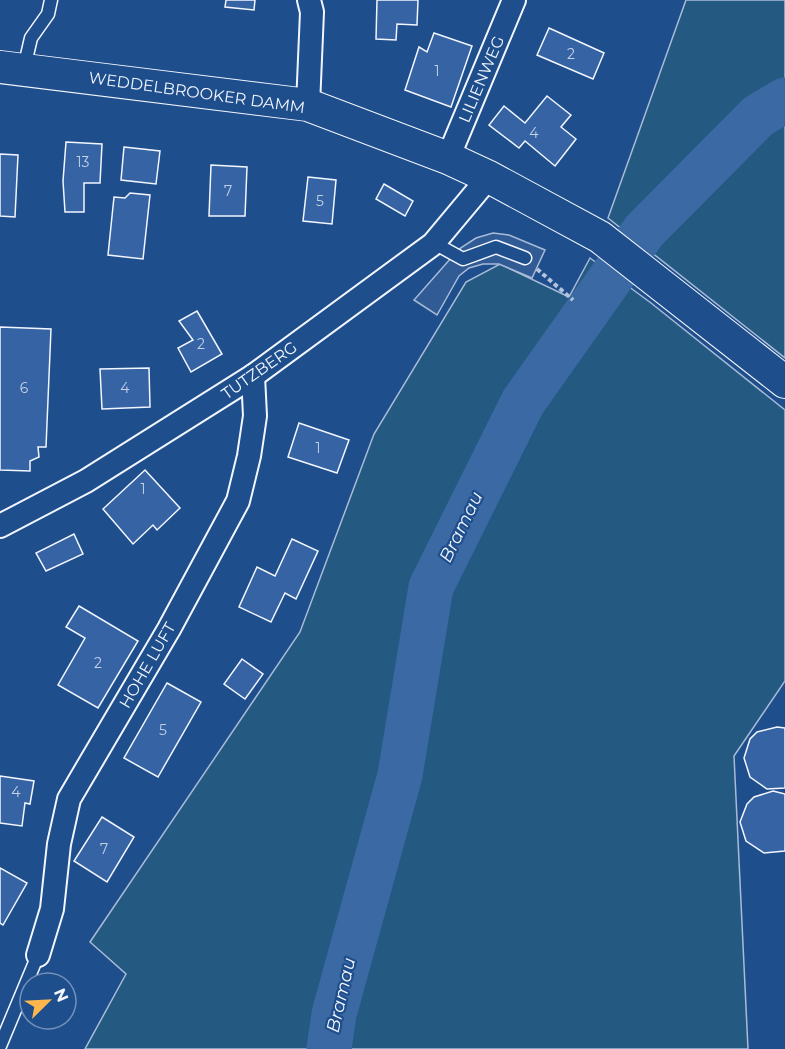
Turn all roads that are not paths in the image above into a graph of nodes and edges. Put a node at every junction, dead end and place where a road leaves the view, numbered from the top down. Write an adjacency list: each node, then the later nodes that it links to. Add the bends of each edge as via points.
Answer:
1 (51, 0): 4 (lane, via 48,14)
2 (309, 0): 5 (street, via 312,12)
3 (514, 0): 6 (street, LILIENWEG)
4 (12, 68): 5 (street, WEDDELBROOKER DAMM)
5 (308, 105): 6 (street, WEDDELBROOKER DAMM)
6 (448, 158): 7 (street, WEDDELBROOKER DAMM)
7 (489, 177): 8 (street, TUTZBERG); 11 (street, WEDDELBROOKER DAMM, via 600,237)
8 (434, 243): 9 (lane, via 464,259 496,247); 10 (street, TUTZBERG)
9 (525, 258)
10 (253, 376): 12 (street, TUTZBERG, via 86,482); 13 (street, HOHE LUFT, via 255,416 238,501 69,799 58,844 52,909)
11 (785, 381)
12 (0, 526)
13 (38, 955): 14 (lane)
14 (0, 1046)

